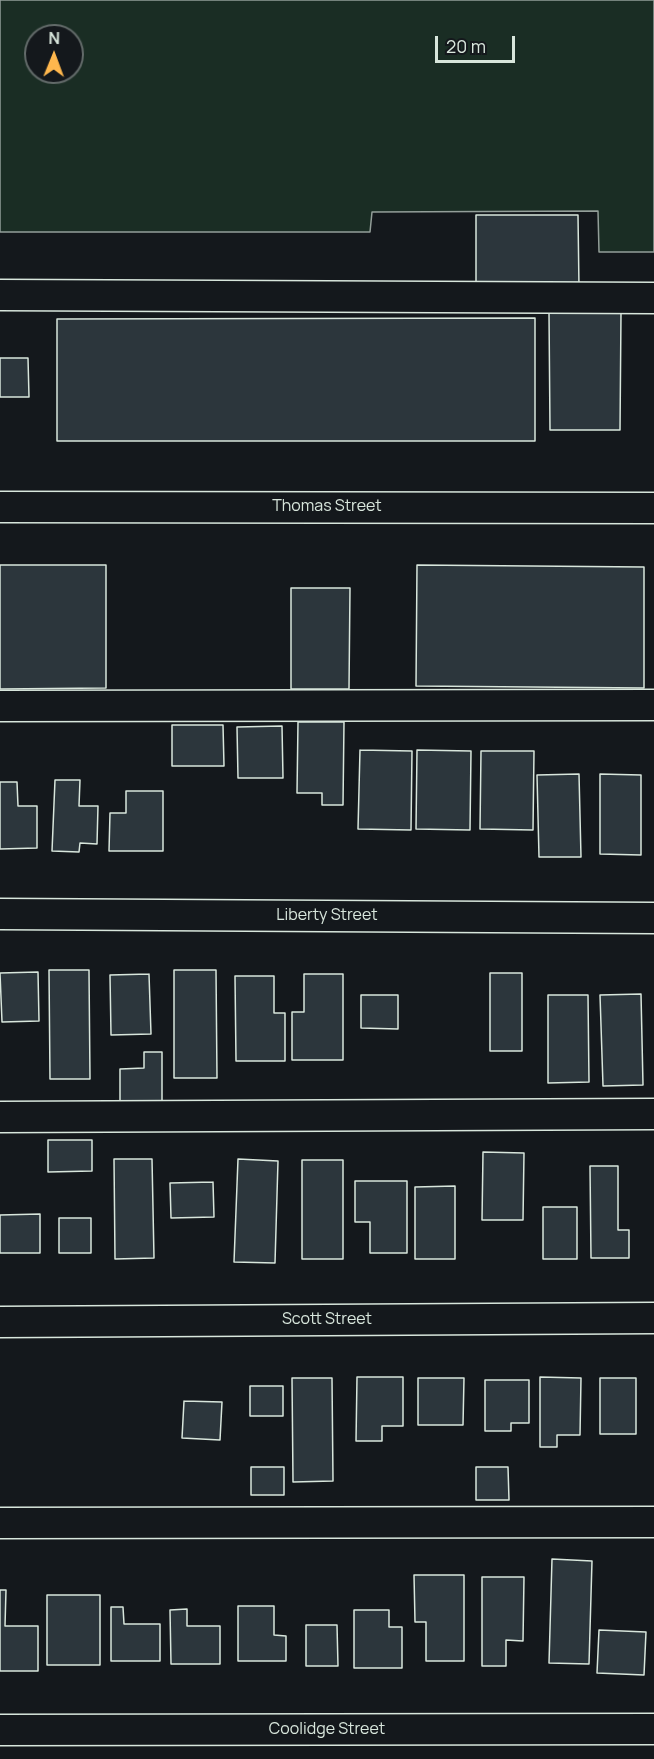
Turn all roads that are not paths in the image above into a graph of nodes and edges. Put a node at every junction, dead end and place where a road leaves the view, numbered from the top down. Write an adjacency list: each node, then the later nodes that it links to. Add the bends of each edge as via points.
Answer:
1 (0, 295): 2 (street)
2 (654, 298)
3 (0, 507): 4 (street, Thomas Street)
4 (654, 507)
5 (654, 705): 6 (street)
6 (0, 706)
7 (0, 914): 8 (street, Liberty Street)
8 (654, 918)
9 (654, 1114): 10 (street)
10 (0, 1117)
11 (654, 1318): 12 (street, Scott Street)
12 (0, 1323)
13 (654, 1522): 14 (street)
14 (0, 1523)
15 (654, 1729): 16 (street, Coolidge Street)
16 (0, 1730)

